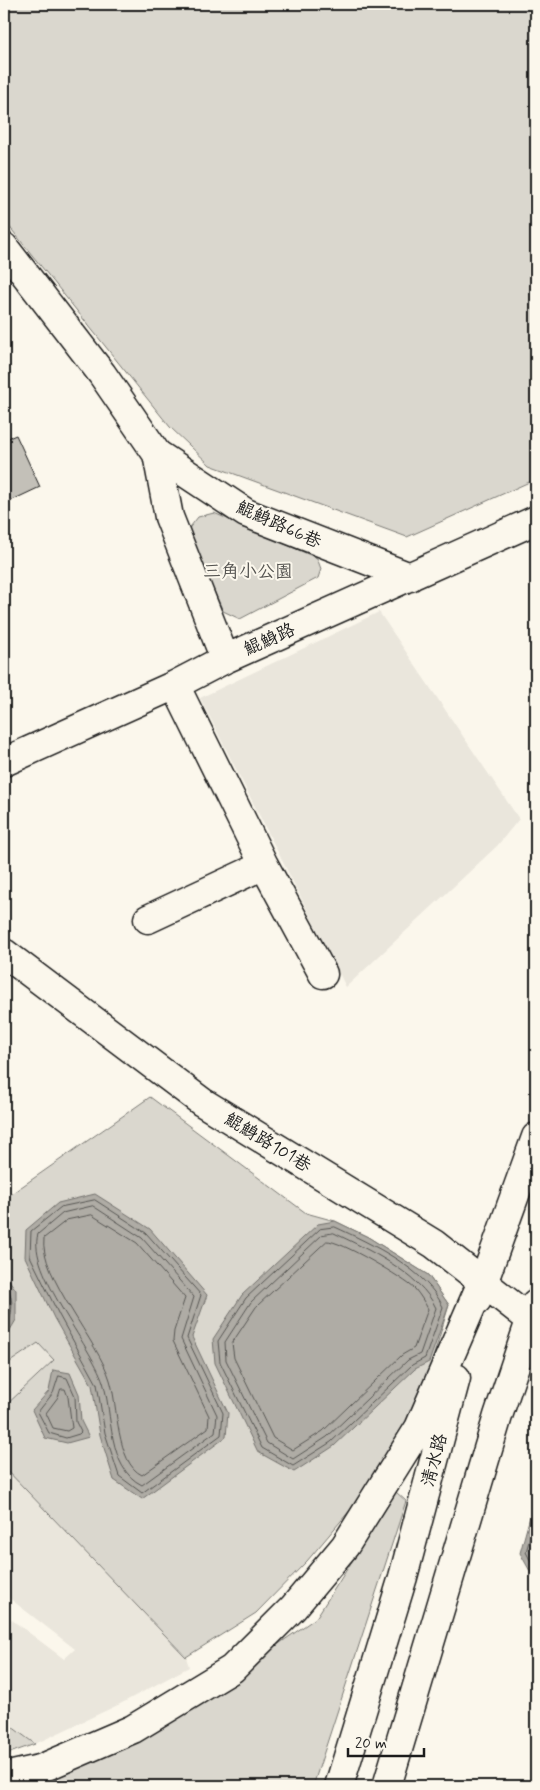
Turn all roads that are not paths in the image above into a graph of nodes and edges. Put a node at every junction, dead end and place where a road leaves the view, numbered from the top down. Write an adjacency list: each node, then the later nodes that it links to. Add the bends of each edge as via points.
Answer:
1 (4, 247): 2 (street, 鯤鯓路66巷, via 102,374)
2 (157, 454): 4 (street, 鯤鯓路66巷, via 246,513); 5 (street, 鯤鯓路66巷, via 169,517)
3 (536, 520): 4 (street, 鯤鯓路)
4 (410, 577): 5 (street, 鯤鯓路)
5 (225, 659): 6 (street, 鯤鯓路)
6 (175, 685): 7 (street, 鯤鯓路); 8 (street)
7 (4, 762)
8 (264, 865): 9 (street); 11 (street)
9 (148, 919)
10 (4, 953): 13 (street, 鯤鯓路101巷, via 202,1102 434,1244)
11 (323, 974)
12 (536, 1137): 13 (street, 清水路)
13 (482, 1282): 14 (street, 鯤鯓路101巷); 15 (street, via 419,1428 345,1546 293,1608 232,1669 133,1729 40,1768); 16 (street, 清水路, via 403,1577)
14 (534, 1315): 17 (street, via 498,1416)
15 (4, 1777)
16 (340, 1786)
17 (387, 1786)

